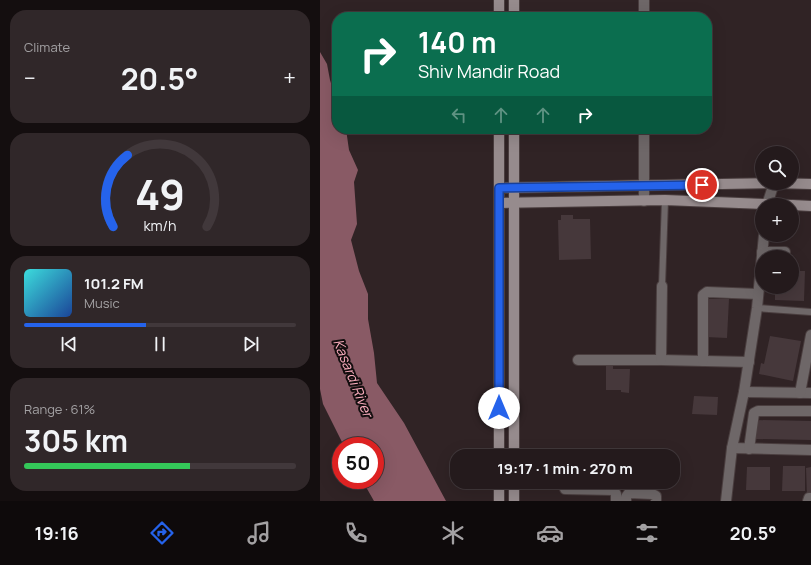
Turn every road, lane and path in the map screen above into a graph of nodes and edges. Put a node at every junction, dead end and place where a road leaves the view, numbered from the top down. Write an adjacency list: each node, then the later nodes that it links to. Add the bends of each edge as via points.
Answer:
1 (499, 0): 4 (main road)
2 (514, 0): 5 (main road)
3 (644, 0): 6 (street)
4 (499, 12)
5 (514, 12)
6 (644, 12)
7 (499, 134): 15 (main road)
8 (514, 134): 14 (main road)
9 (644, 134): 13 (street)
10 (755, 183): 13 (main road)
11 (799, 184): 12 (main road)
12 (811, 184)
13 (644, 186): 14 (main road); 17 (street)
14 (514, 187): 15 (main road); 19 (main road)
15 (499, 188): 18 (main road)
16 (665, 200): 17 (main road); 20 (main road); 23 (lane)
17 (644, 201): 19 (main road)
18 (499, 203): 19 (main road); 39 (main road)
19 (514, 203): 40 (main road)
20 (755, 204)
21 (799, 205): 22 (main road)
22 (811, 206)
23 (662, 286): 30 (street)
24 (755, 294): 31 (street, via 702,294)
25 (758, 294): 26 (street)
26 (757, 308): 27 (lane); 32 (street)
27 (811, 312)
28 (811, 335): 33 (street)
29 (578, 360): 30 (street)
30 (661, 360): 31 (street)
31 (703, 361): 32 (street)
32 (749, 362): 34 (street)
33 (807, 376): 35 (street)
34 (744, 392): 35 (street); 38 (street)
35 (800, 393): 36 (street)
36 (811, 393)
37 (811, 411): 41 (street, via 754,413)
38 (732, 448): 41 (street); 52 (street)
39 (499, 449)
40 (514, 449)
41 (749, 449): 42 (street)
42 (811, 450)
43 (499, 489): 47 (main road)
44 (514, 489): 48 (main road)
45 (589, 489): 49 (street, via 614,490)
46 (811, 498): 53 (street)
47 (499, 501)
48 (514, 501)
49 (616, 501)
50 (626, 501): 51 (street, via 629,493 652,494 656,496)
51 (656, 501)
52 (726, 501)
53 (808, 501)

